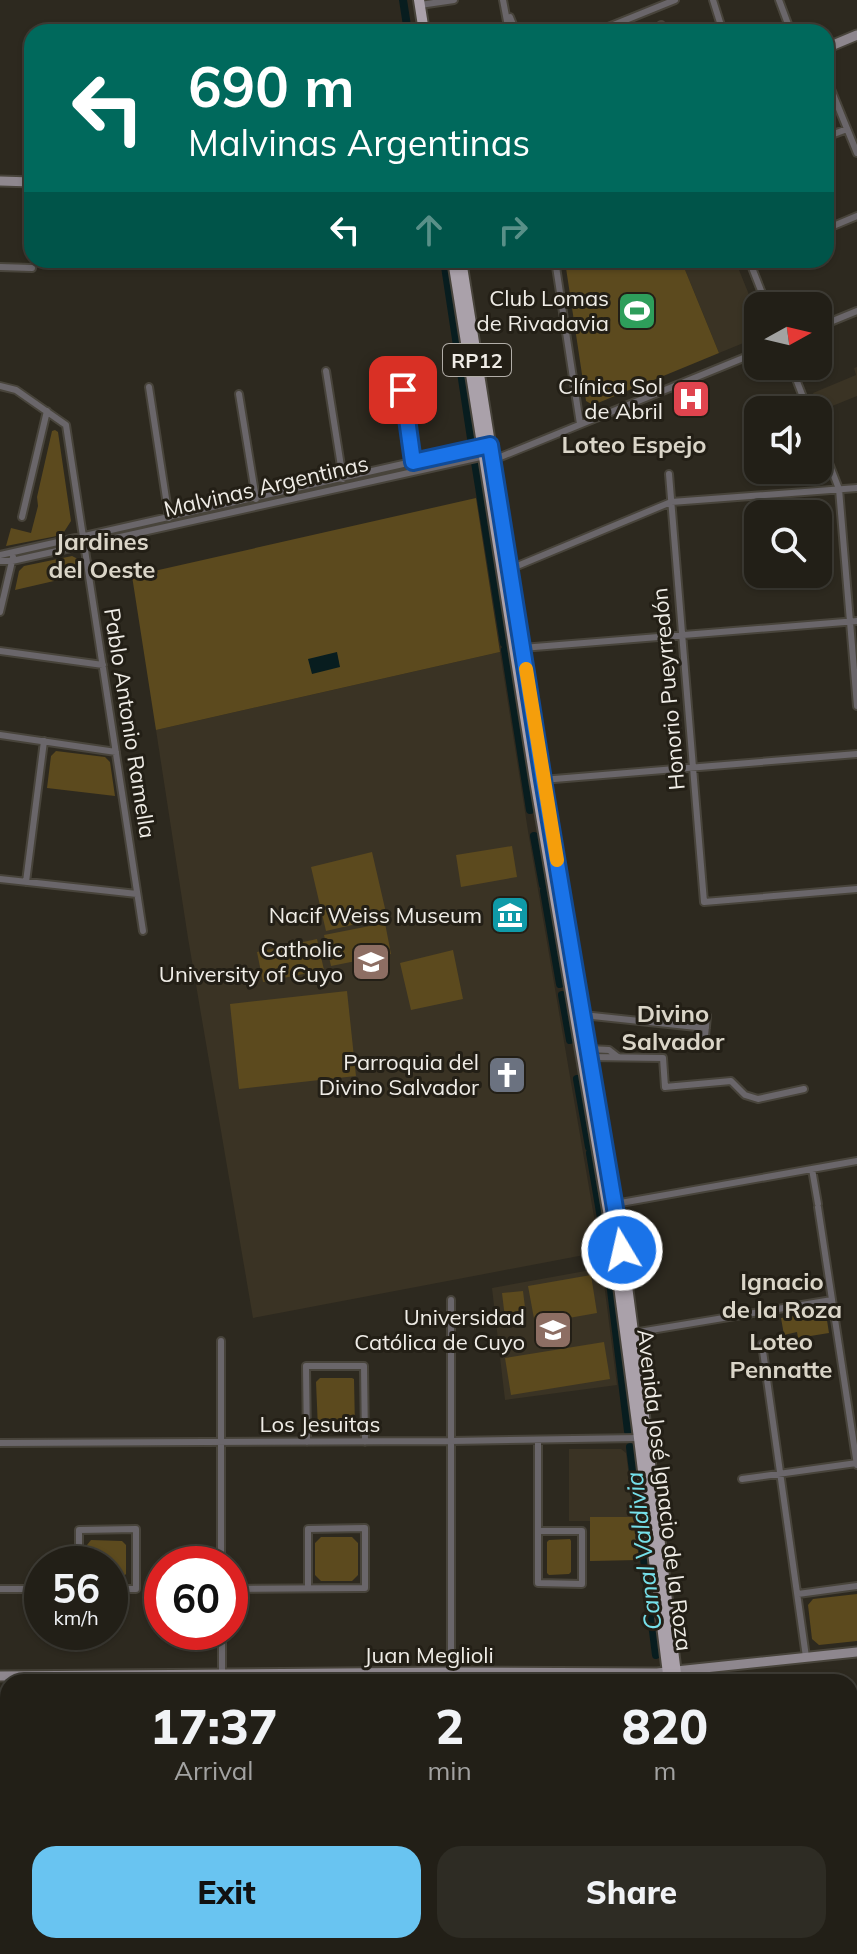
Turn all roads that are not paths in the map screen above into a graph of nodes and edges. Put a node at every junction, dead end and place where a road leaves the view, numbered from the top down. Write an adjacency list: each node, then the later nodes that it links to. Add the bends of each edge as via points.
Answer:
1 (454, 0): 6 (street)
2 (675, 0): 10 (street)
3 (713, 0): 11 (street)
4 (779, 0): 12 (street)
5 (504, 2): 8 (street); 9 (street)
6 (419, 3): 7 (main road)
7 (423, 24)
8 (508, 24)
9 (513, 24)
10 (616, 24)
11 (720, 24)
12 (788, 24)
13 (857, 35): 14 (main road)
14 (834, 45)
15 (834, 97): 16 (street)
16 (847, 129): 17 (street); 18 (street)
17 (834, 134)
18 (857, 153)
19 (0, 181): 20 (main road)
20 (24, 182)
21 (857, 216): 22 (street)
22 (834, 226)
23 (0, 267): 24 (street)
24 (24, 268)
25 (454, 268): 40 (main road, Avenida José Ignacio de la Roza / RP12)
26 (462, 268): 40 (main road, Avenida José Ignacio de la Roza / RP12)
27 (556, 268): 39 (street)
28 (752, 268): 29 (street)
29 (762, 292)
30 (857, 311): 31 (street)
31 (832, 321)
32 (744, 358): 39 (street, Malvinas Argentinas)
33 (399, 366): 41 (street)
34 (326, 371): 45 (street)
35 (0, 386): 38 (street)
36 (149, 387): 52 (street)
37 (239, 394): 49 (street)
38 (47, 411): 51 (street); 53 (street, Pablo Antonio Ramella, via 66,425)
39 (580, 424): 40 (street, Malvinas Argentinas)
40 (482, 454): 41 (street, Malvinas Argentinas); 42 (street, Malvinas Argentinas); 56 (main road, Avenida José Ignacio de la Roza / RP12)
41 (413, 462): 42 (street); 45 (street, Malvinas Argentinas)
42 (414, 471): 46 (street, Malvinas Argentinas)
43 (832, 471): 48 (street)
44 (669, 474): 50 (street, Honorio Pueyrredón)
45 (343, 478): 46 (street); 49 (street, Malvinas Argentinas)
46 (344, 487): 49 (street, Malvinas Argentinas)
47 (857, 488): 48 (street)
48 (839, 489): 50 (street); 58 (street)
49 (256, 502): 52 (street, Malvinas Argentinas)
50 (671, 502): 56 (street); 59 (street, Honorio Pueyrredón)
51 (22, 517)
52 (170, 522): 53 (street, Malvinas Argentinas)
53 (84, 541): 54 (street, Malvinas Argentinas); 62 (street, Pablo Antonio Ramella)
54 (13, 557): 55 (street, Malvinas Argentinas); 57 (street)
55 (0, 558)
56 (506, 570): 60 (main road, Avenida José Ignacio de la Roza / RP12)
57 (0, 612)
58 (854, 621): 59 (street); 63 (street)
59 (682, 635): 60 (street); 68 (street, Honorio Pueyrredón)
60 (519, 649): 69 (main road, Avenida José Ignacio de la Roza / RP12)
61 (0, 651): 62 (street)
62 (103, 665): 66 (street, Pablo Antonio Ramella)
63 (857, 706)
64 (0, 735): 65 (street)
65 (44, 741): 66 (street); 71 (street)
66 (116, 752): 73 (street, Pablo Antonio Ramella)
67 (857, 754): 68 (street)
68 (693, 767): 69 (street); 72 (street, Honorio Pueyrredón, via 704,902)
69 (539, 780): 75 (main road, Avenida José Ignacio de la Roza / RP12); 89 (main road, Avenida José Ignacio de la Roza / RP12, via 613,1240)
70 (0, 879): 71 (street)
71 (26, 882): 73 (street)
72 (857, 889)
73 (137, 894): 74 (street, Pablo Antonio Ramella)
74 (143, 931)
75 (583, 1015): 77 (street); 79 (main road, Avenida José Ignacio de la Roza / RP12)
76 (707, 1016): 77 (street)
77 (706, 1028): 78 (street)
78 (704, 1046)
79 (590, 1053): 80 (street, via 663,1058 665,1087 727,1080 758,1099); 83 (main road, Avenida José Ignacio de la Roza / RP12)
80 (804, 1089)
81 (857, 1161): 82 (street)
82 (812, 1169): 83 (street); 85 (street)
83 (615, 1204): 86 (main road, Avenida José Ignacio de la Roza / RP12)
84 (451, 1300): 91 (street)
85 (832, 1300): 86 (street); 96 (street)
86 (633, 1333): 116 (main road, Avenida José Ignacio de la Roza / RP12)
87 (221, 1341): 92 (street)
88 (762, 1344): 97 (street)
89 (639, 1438): 90 (street, Los Jesuitas); 115 (main road, Avenida José Ignacio de la Roza / RP12)
90 (538, 1440): 91 (street, Los Jesuitas); 99 (street)
91 (451, 1441): 94 (street, Los Jesuitas); 112 (street)
92 (221, 1442): 93 (street, Los Jesuitas); 95 (street, Los Jesuitas); 101 (street)
93 (307, 1442): 94 (street, Los Jesuitas); 94 (street, via 306,1366 364,1366)
94 (365, 1442)
95 (0, 1443)
96 (857, 1464): 97 (street)
97 (781, 1474): 98 (street); 108 (street)
98 (742, 1479)
99 (538, 1531): 99 (street, via 582,1531 582,1584 538,1583)
100 (79, 1546): 106 (street, via 79,1530 136,1529 136,1589)
101 (221, 1546)
102 (857, 1586): 108 (street)
103 (308, 1588): 103 (street, via 365,1588 365,1528 308,1529); 107 (street)
104 (0, 1589): 105 (street)
105 (24, 1589)
106 (128, 1589)
107 (248, 1589)
108 (798, 1594): 111 (street)
109 (222, 1650): 113 (street)
110 (857, 1652): 111 (main road, Juan Meglioli)
111 (807, 1658): 117 (main road, Juan Meglioli)
112 (451, 1672): 113 (main road, Juan Meglioli); 114 (main road, Juan Meglioli)
113 (222, 1674)
114 (539, 1674)
115 (672, 1674)
116 (672, 1674)
117 (693, 1674)

